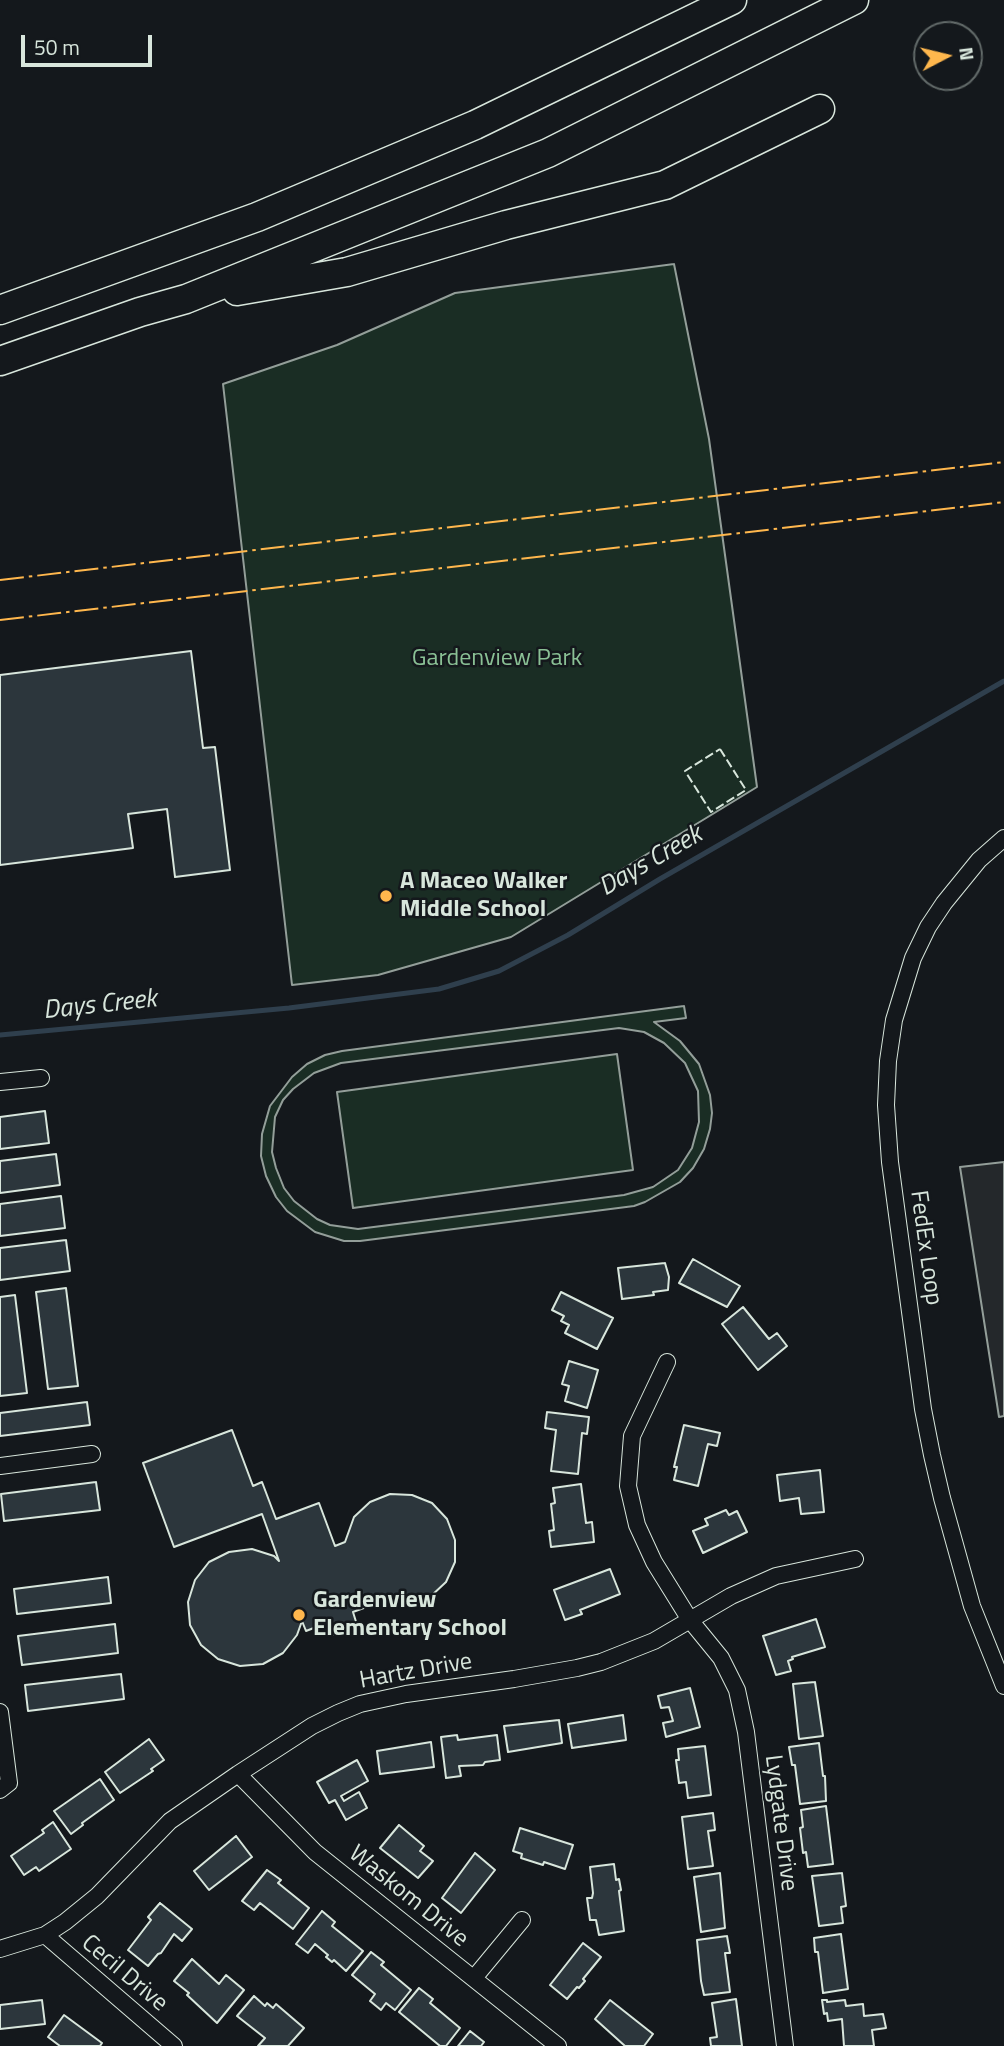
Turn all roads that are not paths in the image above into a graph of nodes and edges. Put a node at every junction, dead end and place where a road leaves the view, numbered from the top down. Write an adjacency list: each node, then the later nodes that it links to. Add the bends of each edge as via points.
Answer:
1 (732, 0): 5 (highway, via 475,125 282,206)
2 (854, 0): 4 (highway, via 548,153)
3 (820, 108): 4 (highway, via 665,185 347,272)
4 (186, 299): 6 (highway)
5 (0, 310)
6 (0, 361)
7 (1004, 838): 15 (street, FedEx Loop, via 944,903 913,958 894,1020 886,1105 890,1163 932,1455 969,1595)
8 (41, 1077): 9 (street)
9 (0, 1082)
10 (667, 1362): 14 (street, Lydgate Drive, via 632,1436 628,1486 645,1544)
11 (92, 1454): 12 (street)
12 (0, 1466)
13 (855, 1559): 14 (street, Hartz Drive, via 776,1576)
14 (690, 1620): 17 (street, Hartz Drive, via 626,1653 577,1668 360,1704 312,1726); 25 (street, Lydgate Drive, via 721,1658 742,1708)
15 (1004, 1686)
16 (0, 1713): 18 (street, via 9,1783)
17 (238, 1774): 20 (street, Hartz Drive, via 170,1821 81,1911); 22 (street, Waskom Drive, via 315,1852)
18 (0, 1790)
19 (522, 1920): 22 (street)
20 (44, 1935): 21 (street, Hartz Drive); 23 (street, Cecil Drive)
21 (0, 1950)
22 (474, 1978): 24 (street, Waskom Drive)
23 (174, 2046)
24 (558, 2046)
25 (785, 2046)

